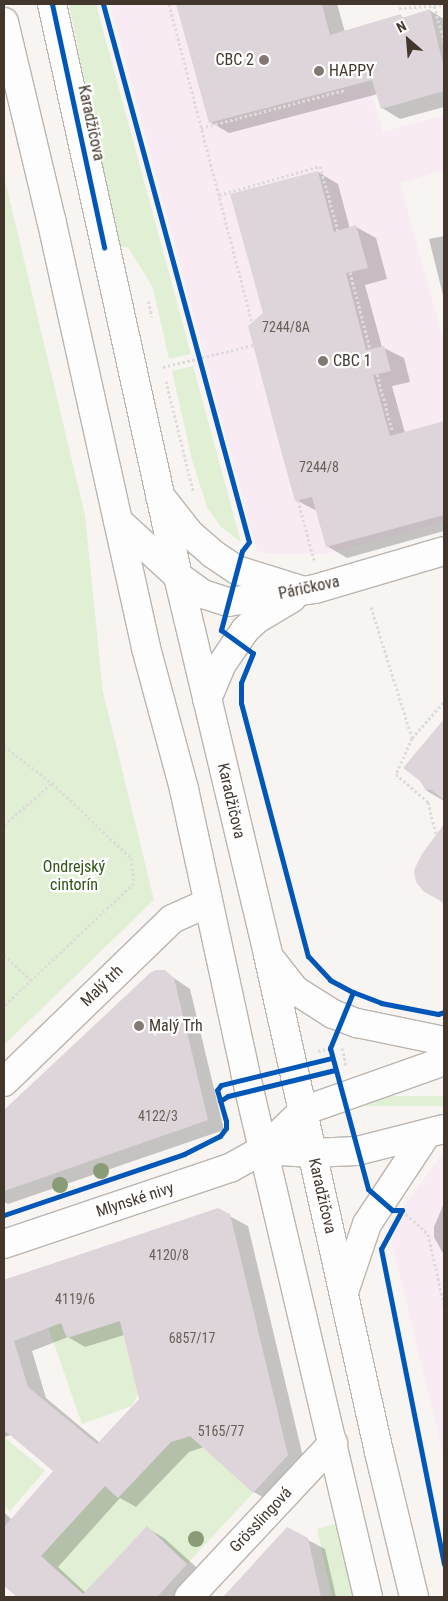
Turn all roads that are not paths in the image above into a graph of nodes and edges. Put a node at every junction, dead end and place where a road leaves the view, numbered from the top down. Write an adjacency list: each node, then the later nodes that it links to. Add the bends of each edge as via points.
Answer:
1 (52, 4): 3 (main road, Karadžičova)
2 (4, 22): 4 (main road)
3 (160, 496): 6 (main road, Karadžičova); 7 (main road, via 189,533 237,570)
4 (118, 521): 6 (main road, Páričkova); 9 (main road, via 146,648 184,789)
5 (444, 550): 7 (main road, Páričkova)
6 (178, 576): 7 (main road, Páričkova, via 203,594 228,602); 8 (main road, Karadžičova)
7 (304, 591): 8 (main road, via 257,619 245,630 222,664)
8 (207, 699): 10 (main road, Karadžičova)
9 (208, 903): 13 (main road, Malý trh, via 172,919); 16 (main road)
10 (268, 955): 11 (main road, via 295,990 323,1009 343,1029 357,1023); 14 (main road, Karadžičova)
11 (444, 1041)
12 (444, 1061): 14 (main road, Mlynské nivy)
13 (4, 1082)
14 (303, 1111): 16 (main road, Mlynské nivy); 17 (main road, Karadžičova)
15 (435, 1132): 17 (main road, via 357,1151); 19 (main road, via 367,1224)
16 (263, 1150): 17 (main road); 18 (main road, Mlynské nivy, via 230,1168); 20 (main road)
17 (312, 1152): 19 (main road, Karadžičova)
18 (4, 1244)
19 (343, 1292): 21 (main road, Karadžičova)
20 (333, 1443): 21 (main road); 22 (main road, Grösslingová); 23 (main road)
21 (379, 1452): 24 (main road, Karadžičova)
22 (189, 1597)
23 (368, 1597)
24 (414, 1597)

